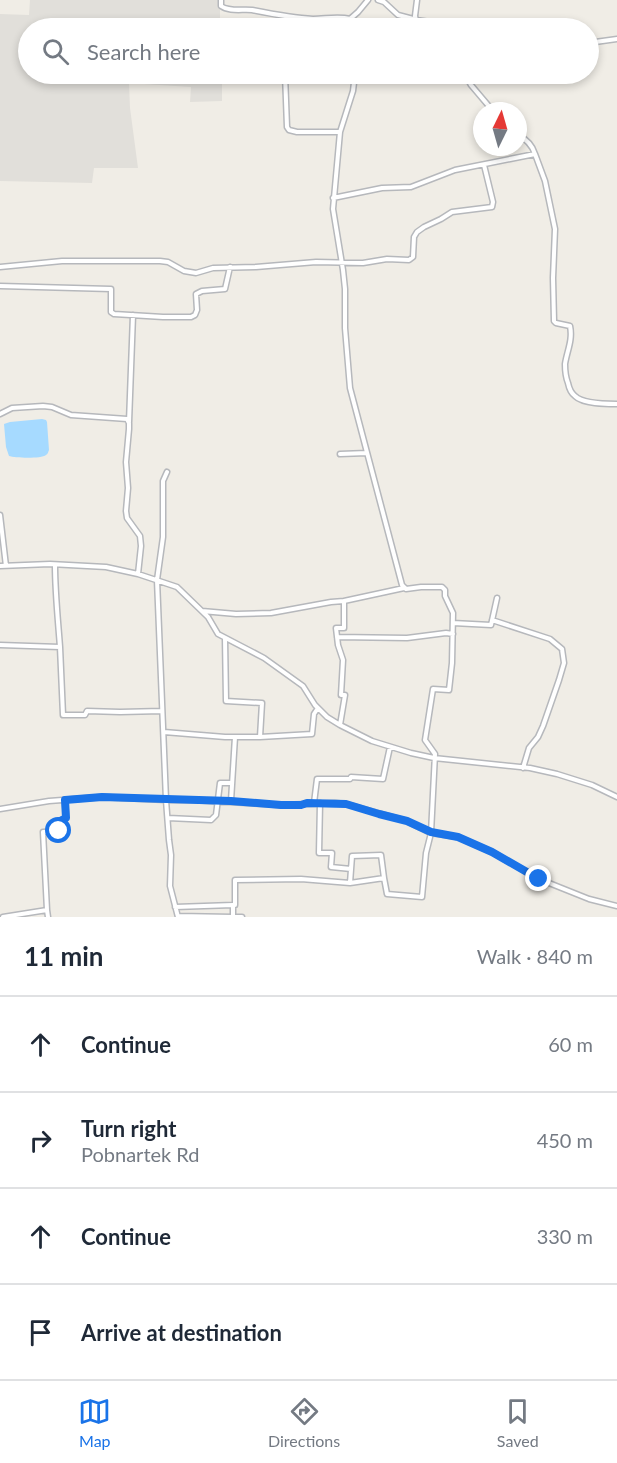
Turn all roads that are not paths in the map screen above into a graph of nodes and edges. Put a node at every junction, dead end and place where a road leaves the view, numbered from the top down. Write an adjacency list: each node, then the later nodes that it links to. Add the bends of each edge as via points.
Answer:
1 (221, 0): 5 (street, via 225,8)
2 (377, 0): 4 (street); 8 (street)
3 (417, 0): 9 (street)
4 (368, 1): 7 (street)
5 (285, 16): 6 (street)
6 (302, 18)
7 (351, 18)
8 (408, 18)
9 (416, 18)
10 (617, 39): 11 (street)
11 (599, 41)
12 (285, 84): 16 (street, via 289,130)
13 (353, 84): 16 (street)
14 (470, 84): 15 (street)
15 (485, 102)
16 (340, 132): 20 (street)
17 (527, 140): 18 (street)
18 (535, 154): 19 (street); 26 (street, via 555,229 554,321 570,326 571,331 565,365 567,380 579,399)
19 (484, 165): 20 (street, via 455,170 411,187 382,188); 21 (street, via 492,207 452,212 424,227 414,237 413,257 409,260)
20 (333, 198): 21 (street)
21 (342, 261): 23 (street); 29 (street, via 350,388)
22 (0, 267): 23 (street, via 134,260 164,261 191,273)
23 (230, 267): 25 (street, via 225,289 196,294 195,315)
24 (0, 286): 25 (street, via 111,288 111,312)
25 (133, 315): 28 (street)
26 (617, 404)
27 (0, 414): 28 (street, via 12,408 43,406 71,415 123,418)
28 (129, 423): 35 (street, via 126,511 140,536)
29 (367, 453): 30 (street); 37 (street)
30 (340, 454)
31 (167, 472): 36 (street, via 163,481)
32 (0, 515): 34 (street)
33 (55, 565): 34 (street); 35 (street, via 106,567); 47 (street)
34 (3, 566)
35 (138, 574): 36 (street)
36 (158, 580): 40 (street, via 177,587); 49 (street)
37 (404, 588): 39 (street); 42 (street, via 444,588)
38 (496, 598): 41 (street)
39 (344, 601): 40 (street, via 271,613); 44 (street, via 344,628 336,628)
40 (202, 611): 45 (street)
41 (492, 620): 42 (street, via 491,625); 56 (street, via 550,639 562,650 564,663 559,680)
42 (453, 623): 43 (street)
43 (453, 634): 44 (street); 55 (street, via 449,690 433,689 424,740)
44 (337, 637): 50 (street, via 343,660 341,695 345,695)
45 (225, 638): 48 (street, via 264,658 303,686); 53 (street, via 226,701 262,703)
46 (0, 645): 47 (street)
47 (60, 647): 49 (street, via 63,715 85,715 86,711)
48 (318, 708): 50 (street); 53 (street, via 312,734)
49 (162, 711): 51 (street)
50 (340, 725): 54 (street)
51 (164, 732): 52 (street); 60 (street)
52 (235, 736): 53 (street); 57 (street)
53 (260, 736)
54 (390, 747): 55 (street); 63 (street, via 383,779 317,779)
55 (434, 758): 56 (street); 67 (street)
56 (523, 768): 58 (street, via 557,774)
57 (232, 783): 61 (street, via 220,783); 62 (street)
58 (617, 797)
59 (65, 800): 60 (street); 65 (street); 74 (street, via 66,818 60,821 59,831 44,832)
60 (166, 800): 61 (street); 66 (street)
61 (219, 801): 62 (street); 66 (street, via 212,820)
62 (231, 801): 63 (street)
63 (314, 803): 64 (street)
64 (320, 803): 67 (street, via 346,804); 68 (street, via 319,854 332,853 331,867)
65 (0, 808)
66 (168, 818): 73 (street, via 170,886)
67 (431, 832): 69 (street, via 422,897 387,894); 72 (street, via 458,837 539,879)
68 (351, 869): 69 (street, via 352,856 381,855); 70 (street)
69 (384, 878): 70 (street)
70 (350, 883): 71 (street, via 235,880)
71 (233, 905): 73 (street); 78 (street)
72 (617, 906)
73 (175, 907): 75 (street)
74 (47, 910): 76 (street); 77 (street)
75 (178, 916): 78 (street)
76 (3, 917)
77 (48, 917)
78 (233, 917): 79 (street)
79 (242, 917)

